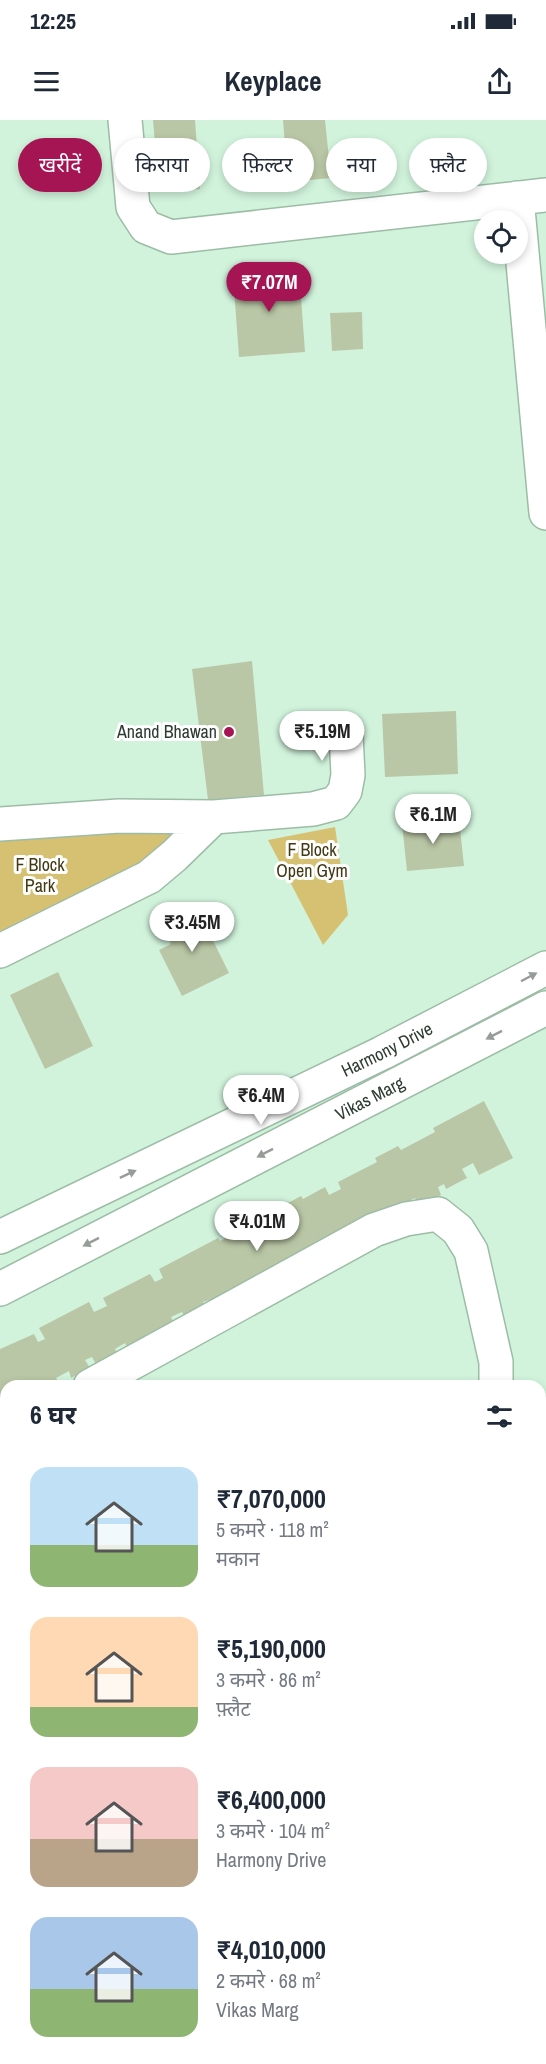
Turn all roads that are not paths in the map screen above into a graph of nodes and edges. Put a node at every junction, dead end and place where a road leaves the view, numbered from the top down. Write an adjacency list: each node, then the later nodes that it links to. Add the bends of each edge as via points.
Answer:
1 (125, 120): 2 (street, via 133,207 146,227 171,237)
2 (532, 197): 3 (street)
3 (546, 513)
4 (346, 734): 5 (street, via 348,775 345,791 336,803 313,809)
5 (214, 817): 6 (street, via 119,816); 7 (street, via 149,877)
6 (0, 824)
7 (0, 951)
8 (546, 968): 10 (street, Harmony Drive, one-way to 8, via 382,1053)
9 (546, 1008): 11 (street, Vikas Marg, one-way to 11)
10 (0, 1237)
11 (0, 1289)
12 (101, 1380): 13 (street, via 374,1230 438,1214 458,1230 471,1251 496,1362)
13 (496, 1380)

